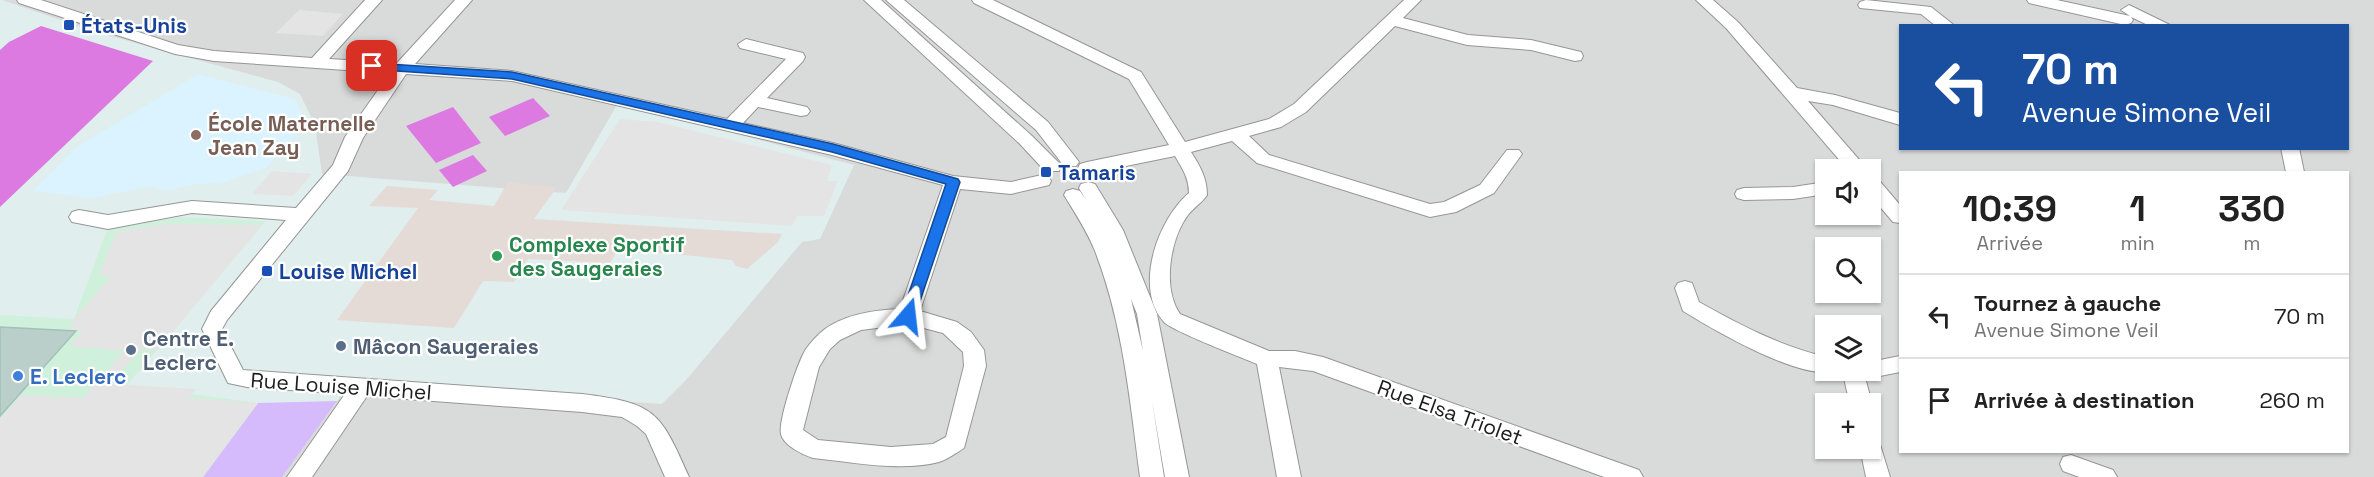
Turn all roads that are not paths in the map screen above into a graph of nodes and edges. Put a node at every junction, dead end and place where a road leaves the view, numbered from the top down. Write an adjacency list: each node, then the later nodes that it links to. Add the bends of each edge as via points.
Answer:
1 (25, 0): 10 (street)
2 (374, 0): 18 (street)
3 (464, 0): 19 (street, Rue Louise Michel)
4 (872, 0): 31 (street)
5 (894, 0): 31 (street, via 1042,126)
6 (980, 0): 26 (street, via 1135,76)
7 (1413, 0): 13 (street)
8 (1704, 0): 20 (street, via 1732,25)
9 (2035, 0): 12 (street)
10 (49, 3): 18 (street, via 176,49 214,56)
11 (1866, 5): 14 (street, via 1925,10)
12 (2126, 14): 15 (street)
13 (1392, 20): 17 (street, via 1467,40 1531,45); 25 (street, via 1300,108 1275,123)
14 (1944, 24)
15 (2158, 24)
16 (746, 44): 21 (street, via 797,57)
17 (1575, 56)
18 (316, 63): 19 (street)
19 (402, 68): 24 (street, via 512,75); 36 (street, Rue Louise Michel, via 354,137 341,167)
20 (1792, 93): 23 (street, via 1835,100); 29 (street)
21 (754, 101): 22 (street); 24 (street)
22 (801, 111)
23 (1899, 119)
24 (731, 125): 32 (street, via 833,148)
25 (1237, 135): 26 (street); 28 (street, via 1263,159 1430,211 1449,207 1487,189)
26 (1180, 149): 31 (street); 41 (street, Rue Elsa Triolet, via 1193,170 1198,195 1179,213 1167,239 1160,274 1166,312 1173,319)
27 (2290, 150): 30 (street)
28 (1513, 154)
29 (1849, 159)
30 (2295, 171)
31 (1069, 177): 32 (street, via 1011,188); 50 (street, via 1109,260 1126,321); 51 (street, via 1113,230 1147,314)
32 (953, 182): 40 (street)
33 (1815, 190): 34 (street)
34 (1744, 194)
35 (1881, 195): 37 (street)
36 (300, 214): 38 (street, via 192,207 108,222); 45 (street, Rue Louise Michel, via 218,316 213,328 236,377)
37 (1899, 216)
38 (79, 217)
39 (1685, 288): 42 (street, via 1690,306 1729,330 1773,351)
40 (908, 316): 40 (street, via 879,317 848,326 826,340 814,355 792,422 792,434 813,449 891,456 938,453 956,442 975,366 973,350 950,327)
41 (1267, 359): 52 (street); 53 (street, Rue Elsa Triolet, via 1315,363)
42 (1815, 362)
43 (1899, 364): 44 (street)
44 (1881, 368)
45 (361, 388): 48 (street); 49 (street, Rue Louise Michel, via 582,403 629,410 654,426)
46 (1874, 459): 54 (street)
47 (2071, 464): 55 (street)
48 (299, 477)
49 (677, 477)
50 (1152, 477)
51 (1177, 477)
52 (1289, 477)
53 (1631, 477)
54 (1878, 477)
55 (2105, 477)

